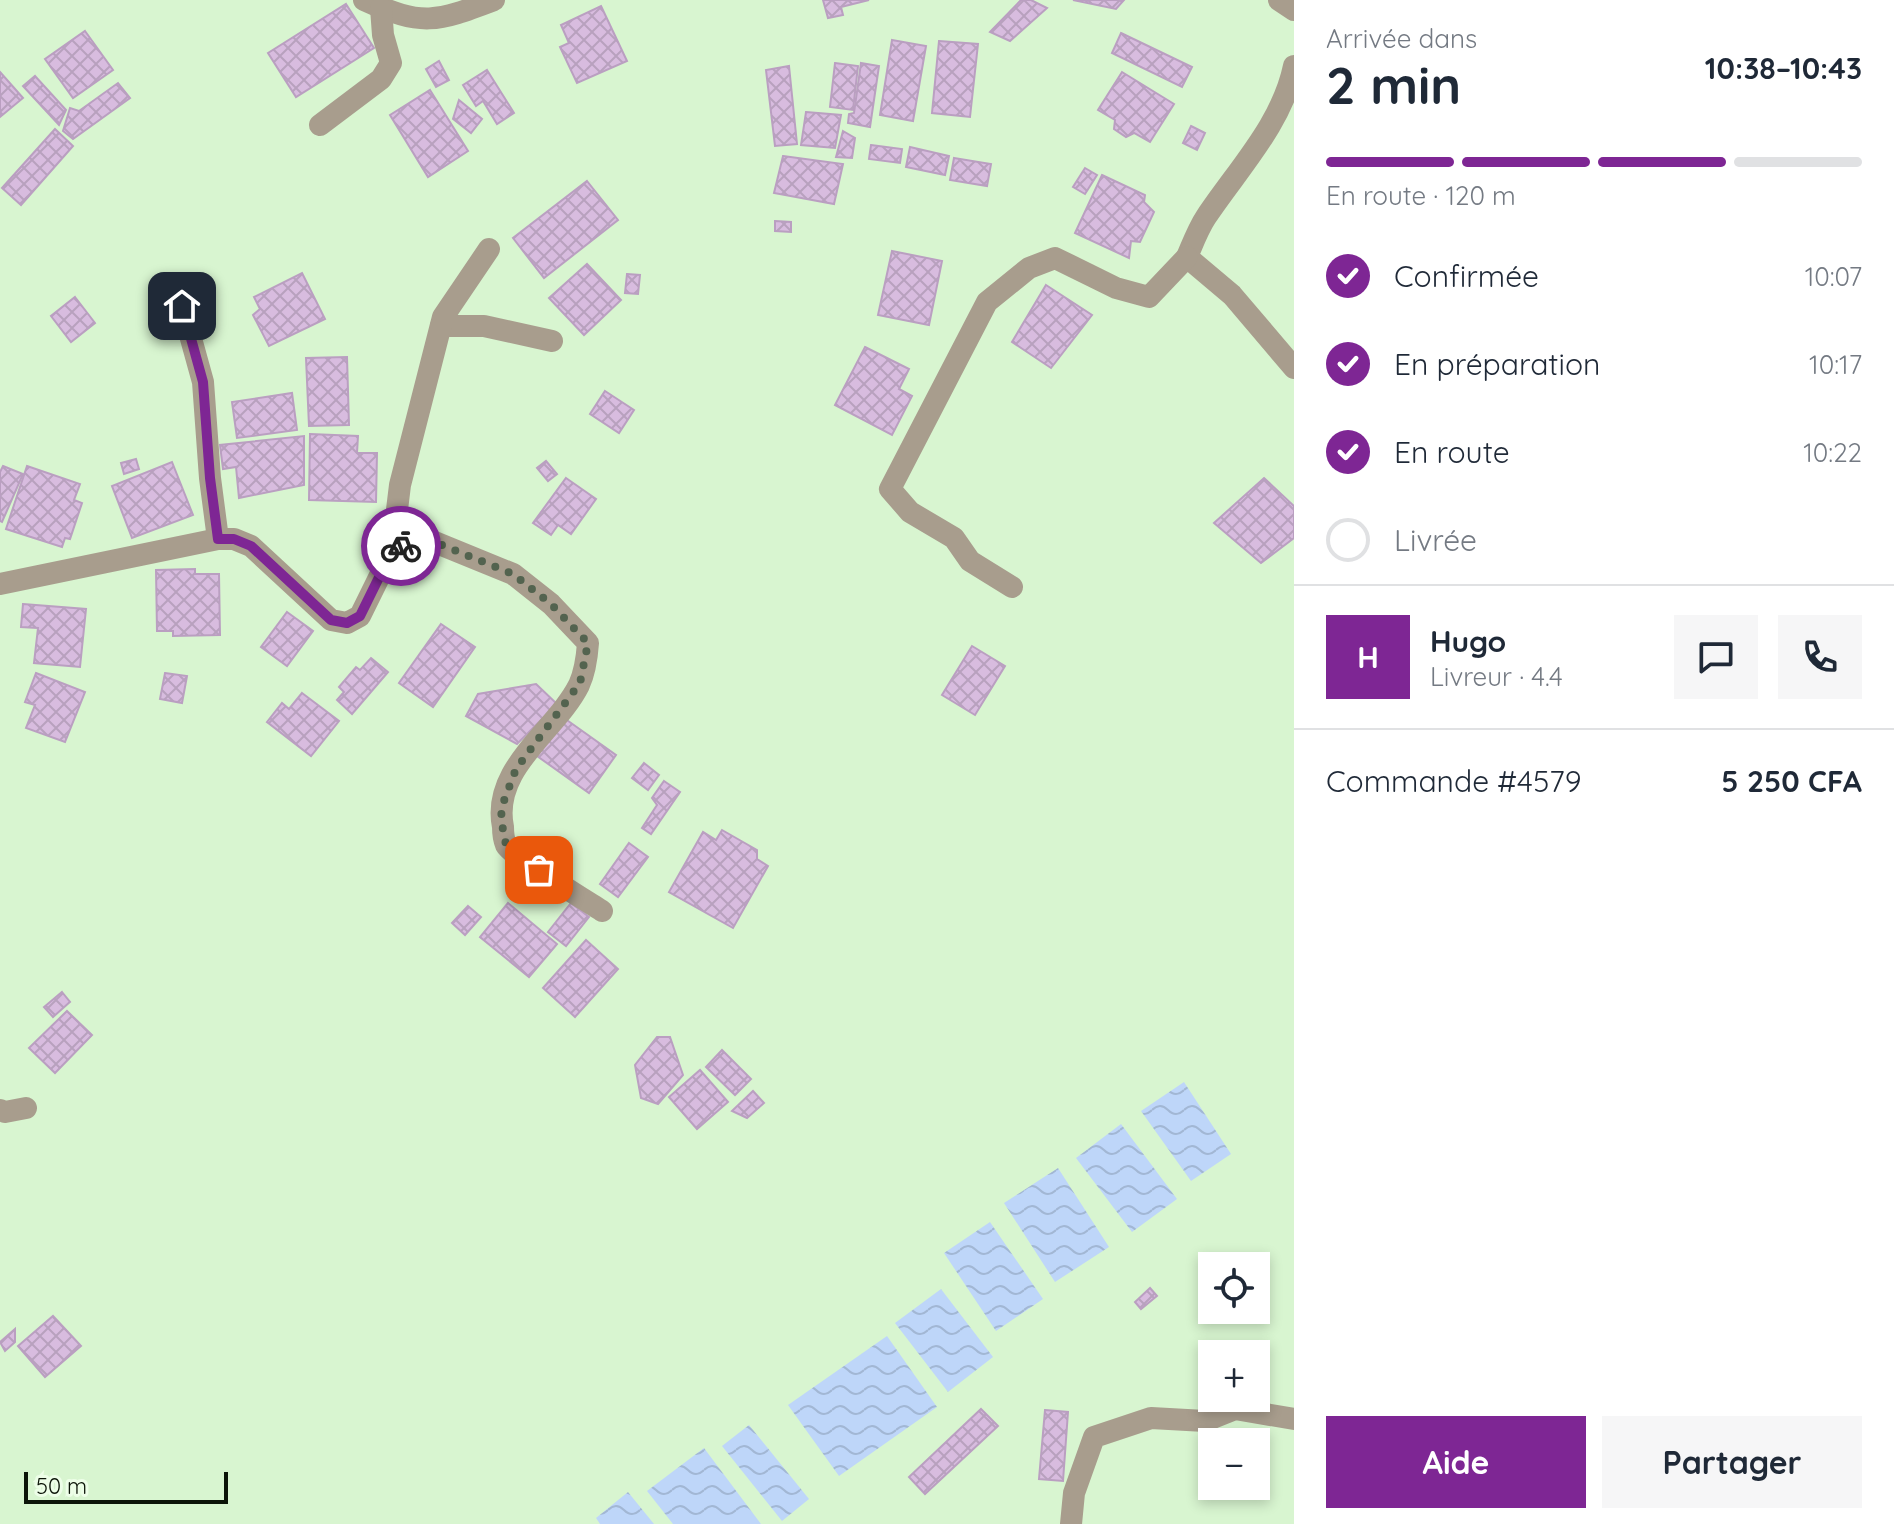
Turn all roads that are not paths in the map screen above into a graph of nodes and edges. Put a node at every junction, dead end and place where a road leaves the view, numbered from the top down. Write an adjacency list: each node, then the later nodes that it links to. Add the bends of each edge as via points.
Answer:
1 (494, 0): 3 (street, via 449,17 418,20)
2 (1279, 0): 4 (street)
3 (373, 4): 6 (street, via 391,63 381,79)
4 (1294, 10)
5 (1294, 66): 8 (street, via 1259,145 1204,220)
6 (320, 125)
7 (489, 249): 10 (street)
8 (1187, 257): 12 (street, via 1232,295); 16 (street, via 1149,297 1116,288 1055,258 1029,268 987,302 952,365 890,489 910,512 954,538 970,561)
9 (182, 306): 13 (street, via 203,382)
10 (441, 326): 11 (street, via 484,326); 14 (street, via 400,485)
11 (552, 341)
12 (1294, 368)
13 (218, 539): 14 (street, via 251,546 331,620 347,623 360,616); 15 (street)
14 (392, 551): 17 (street, via 413,540 432,541 513,574 588,643 580,683 516,769 501,819 506,845 518,858)
15 (0, 584)
16 (1012, 587)
17 (602, 911)
18 (26, 1108): 19 (street)
19 (0, 1110)
20 (1294, 1419): 21 (street, via 1235,1409 1205,1421 1151,1418 1094,1437 1074,1493)
21 (1071, 1524)

